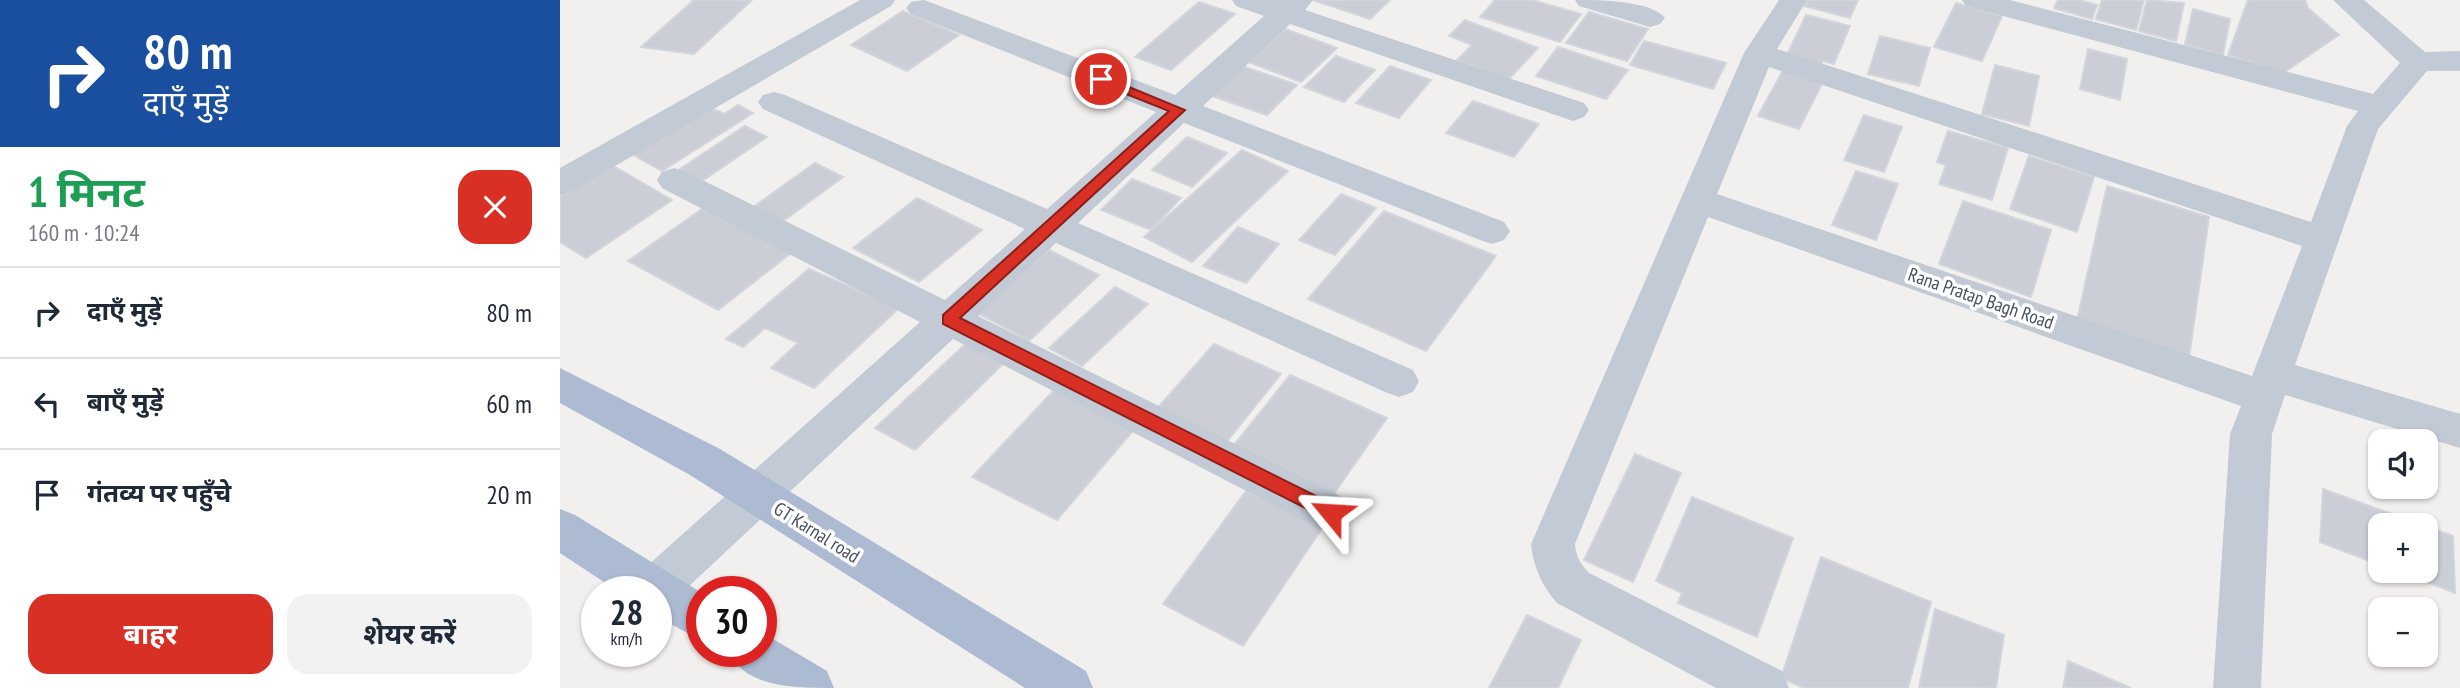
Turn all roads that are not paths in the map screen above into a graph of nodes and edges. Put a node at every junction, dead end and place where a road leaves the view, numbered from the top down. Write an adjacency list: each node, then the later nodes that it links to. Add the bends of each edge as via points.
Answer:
1 (881, 0): 18 (street)
2 (1245, 0): 7 (street)
3 (1589, 0): 9 (street)
4 (1793, 0): 10 (street)
5 (1976, 0): 14 (street)
6 (2347, 0): 12 (street)
7 (1292, 7): 15 (street); 16 (street)
8 (921, 8): 15 (street)
9 (1650, 18)
10 (1759, 53): 19 (street); 22 (street)
11 (2460, 61): 12 (street)
12 (2418, 62): 14 (street)
13 (774, 102): 20 (street)
14 (2380, 106): 22 (street, via 2363,126)
15 (1178, 110): 20 (street); 21 (street)
16 (1573, 110)
17 (674, 180): 23 (street)
18 (560, 183)
19 (1698, 200): 26 (street, Rana Pratap Bagh Road); 36 (street, via 1553,544 1554,560 1573,589)
20 (1053, 224): 23 (street); 24 (street)
21 (1492, 231)
22 (2322, 239): 26 (street)
23 (948, 319): 28 (street); 29 (street)
24 (1399, 381)
25 (560, 384): 28 (main road, GT Karnal road)
26 (2269, 386): 27 (street, Rana Pratap Bagh Road); 37 (street, via 2251,434)
27 (2460, 431)
28 (757, 494): 32 (street); 35 (main road, GT Karnal road)
29 (1331, 513)
30 (563, 532): 31 (main road)
31 (633, 576)
32 (668, 576)
33 (777, 667): 34 (main road)
34 (810, 688)
35 (1069, 688)
36 (1765, 688)
37 (2237, 688)

